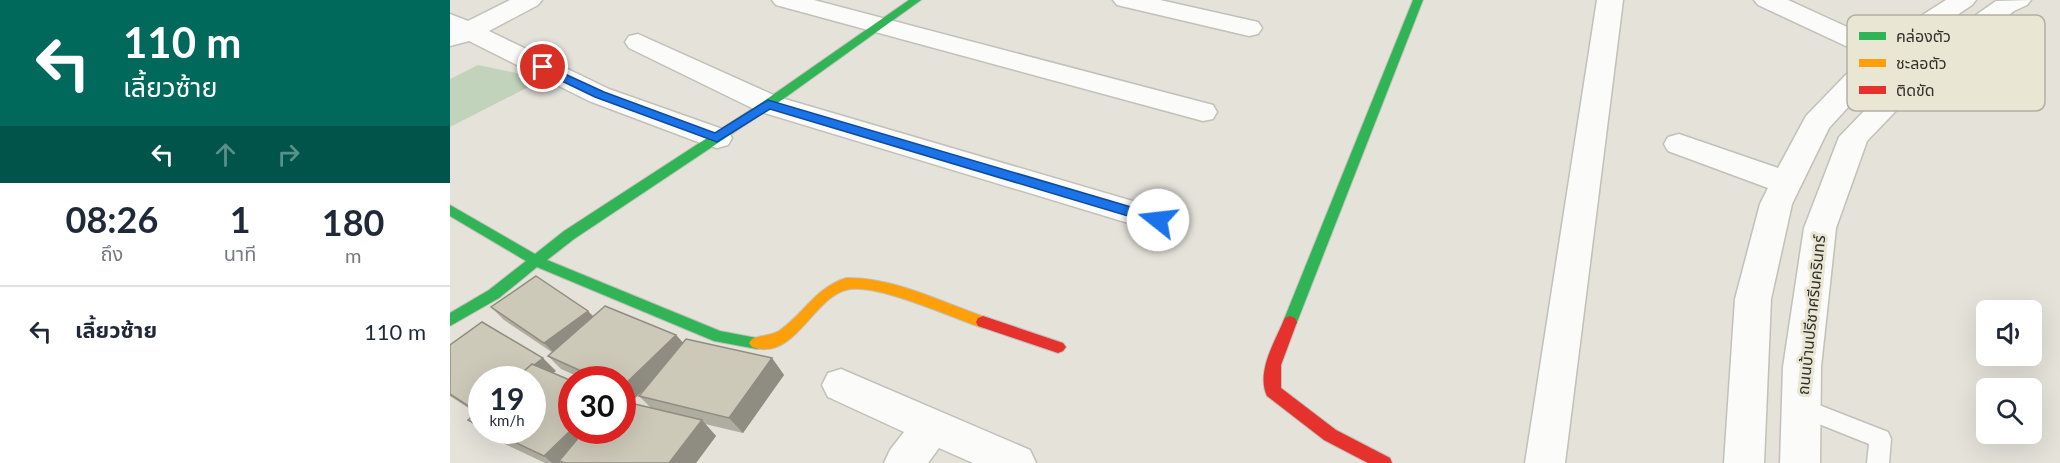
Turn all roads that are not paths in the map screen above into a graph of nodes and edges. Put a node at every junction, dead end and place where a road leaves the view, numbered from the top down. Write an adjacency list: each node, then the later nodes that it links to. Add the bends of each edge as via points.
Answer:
1 (529, 0): 14 (street)
2 (785, 0): 12 (street)
3 (916, 0): 12 (street)
4 (1126, 0): 13 (street)
5 (1418, 0): 34 (street, via 1273,365 1273,392 1330,435)
6 (1610, 0): 35 (street)
7 (1767, 0): 15 (street)
8 (1963, 0): 10 (street)
9 (2019, 0): 11 (street, ถนนบ้านปรีชาศรีนครินทร์)
10 (1940, 15)
11 (1992, 15)
12 (879, 26): 18 (street); 20 (street)
13 (1249, 28)
14 (456, 31): 21 (street, via 599,94)
15 (1847, 37)
16 (638, 42): 18 (street)
17 (1847, 90): 23 (street, via 1816,123)
18 (768, 104): 21 (street); 25 (street)
19 (1879, 111): 30 (street, ถนนบ้านปรีชาศรีนครินทร์, via 1854,137 1820,228 1802,367)
20 (1203, 112)
21 (717, 138): 26 (street)
22 (1679, 144): 23 (street)
23 (1786, 183): 36 (street, via 1776,204 1753,298)
24 (450, 210): 26 (street)
25 (1158, 220)
26 (536, 261): 27 (street, via 494,294); 28 (street, via 719,337 751,343 771,344 788,334 828,292 847,284 868,284)
27 (450, 320)
28 (1058, 347)
29 (841, 385): 31 (street)
30 (1801, 407): 37 (street, ถนนบ้านปรีชาศรีนครินทร์); 38 (lane, via 1880,439)
31 (932, 426): 32 (street); 33 (street)
32 (904, 463)
33 (1016, 463)
34 (1384, 463)
35 (1545, 463)
36 (1744, 463)
37 (1800, 463)
38 (1878, 463)

